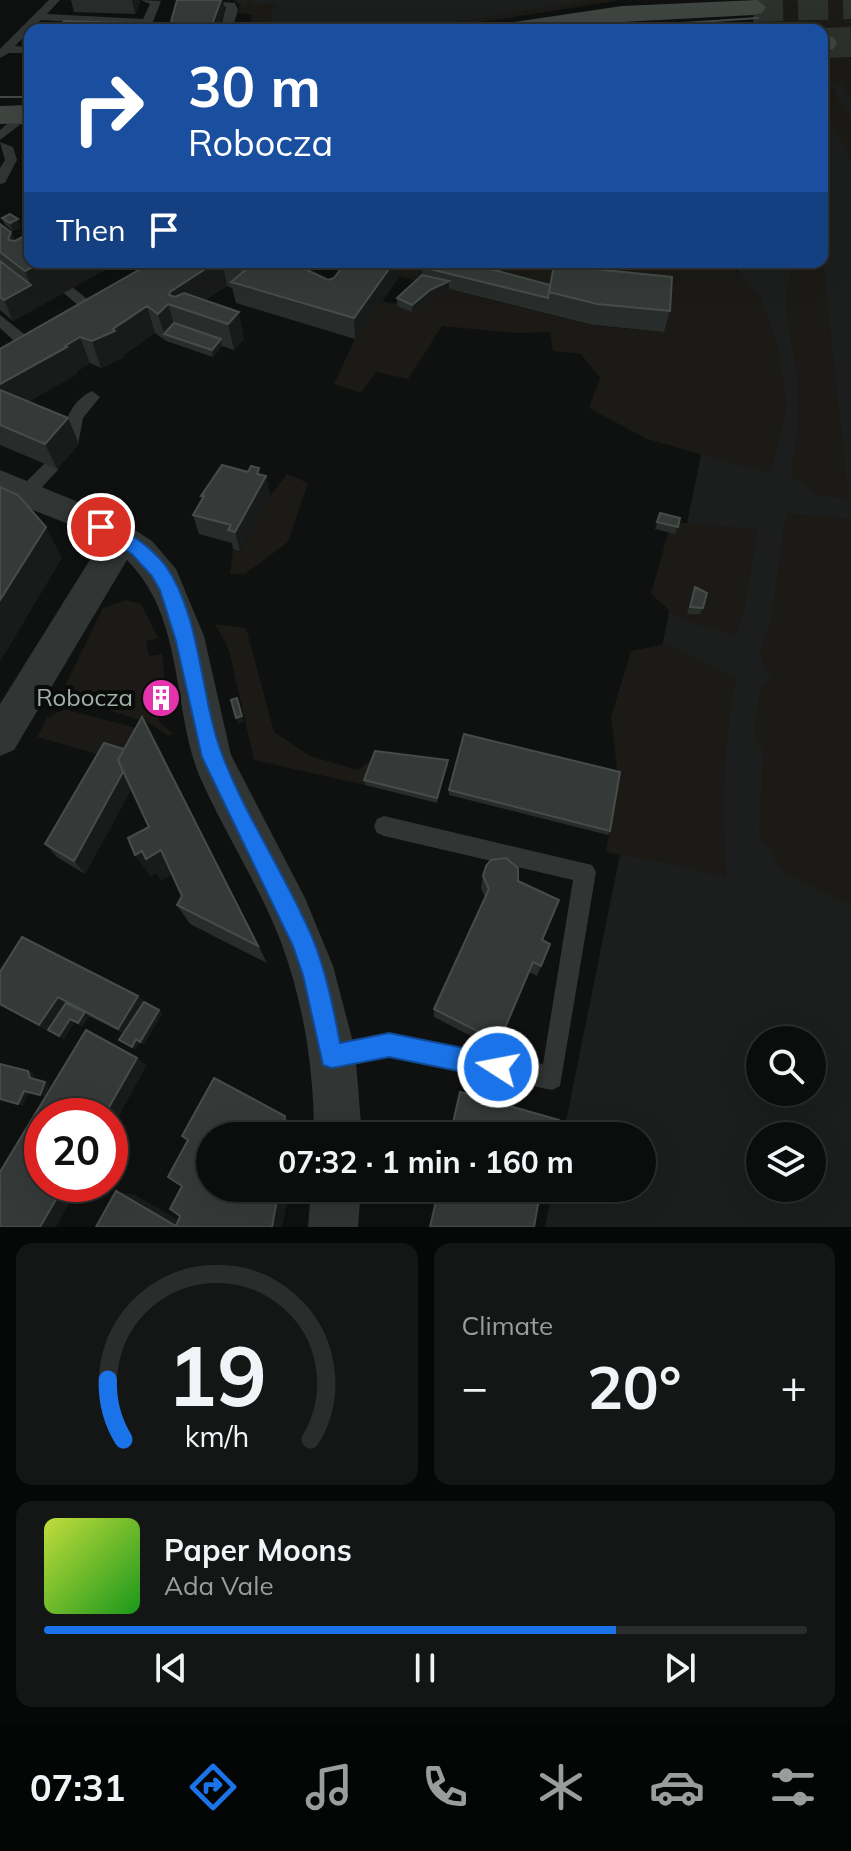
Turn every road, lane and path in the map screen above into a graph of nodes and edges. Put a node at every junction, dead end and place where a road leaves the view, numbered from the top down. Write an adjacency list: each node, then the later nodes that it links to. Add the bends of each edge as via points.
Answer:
1 (55, 0): 5 (lane)
2 (155, 0): 8 (lane)
3 (201, 0): 9 (lane, via 231,5)
4 (753, 7): 10 (main road, via 622,14)
5 (38, 17): 6 (lane); 7 (lane)
6 (31, 24)
7 (89, 24)
8 (147, 24)
9 (228, 24)
10 (554, 24)
11 (24, 31): 13 (lane)
12 (24, 50): 13 (lane)
13 (3, 52)
14 (19, 115): 15 (lane)
15 (0, 136)
16 (0, 146): 17 (lane, via 11,157)
17 (0, 180)
18 (43, 269): 20 (lane)
19 (119, 293): 20 (street)
20 (91, 309): 22 (street)
21 (0, 320): 22 (lane)
22 (28, 345): 23 (street)
23 (0, 360)
24 (92, 397): 25 (lane, via 75,416)
25 (72, 441)
26 (51, 467): 27 (lane)
27 (13, 488): 28 (street)
28 (122, 538): 29 (street); 31 (street, via 151,561 169,589 212,757 303,942)
29 (0, 738)
30 (384, 826): 31 (lane, via 585,872 552,1078 389,1045)
31 (332, 1056): 32 (street)
32 (337, 1122)
33 (335, 1202): 34 (street)
34 (333, 1227)

